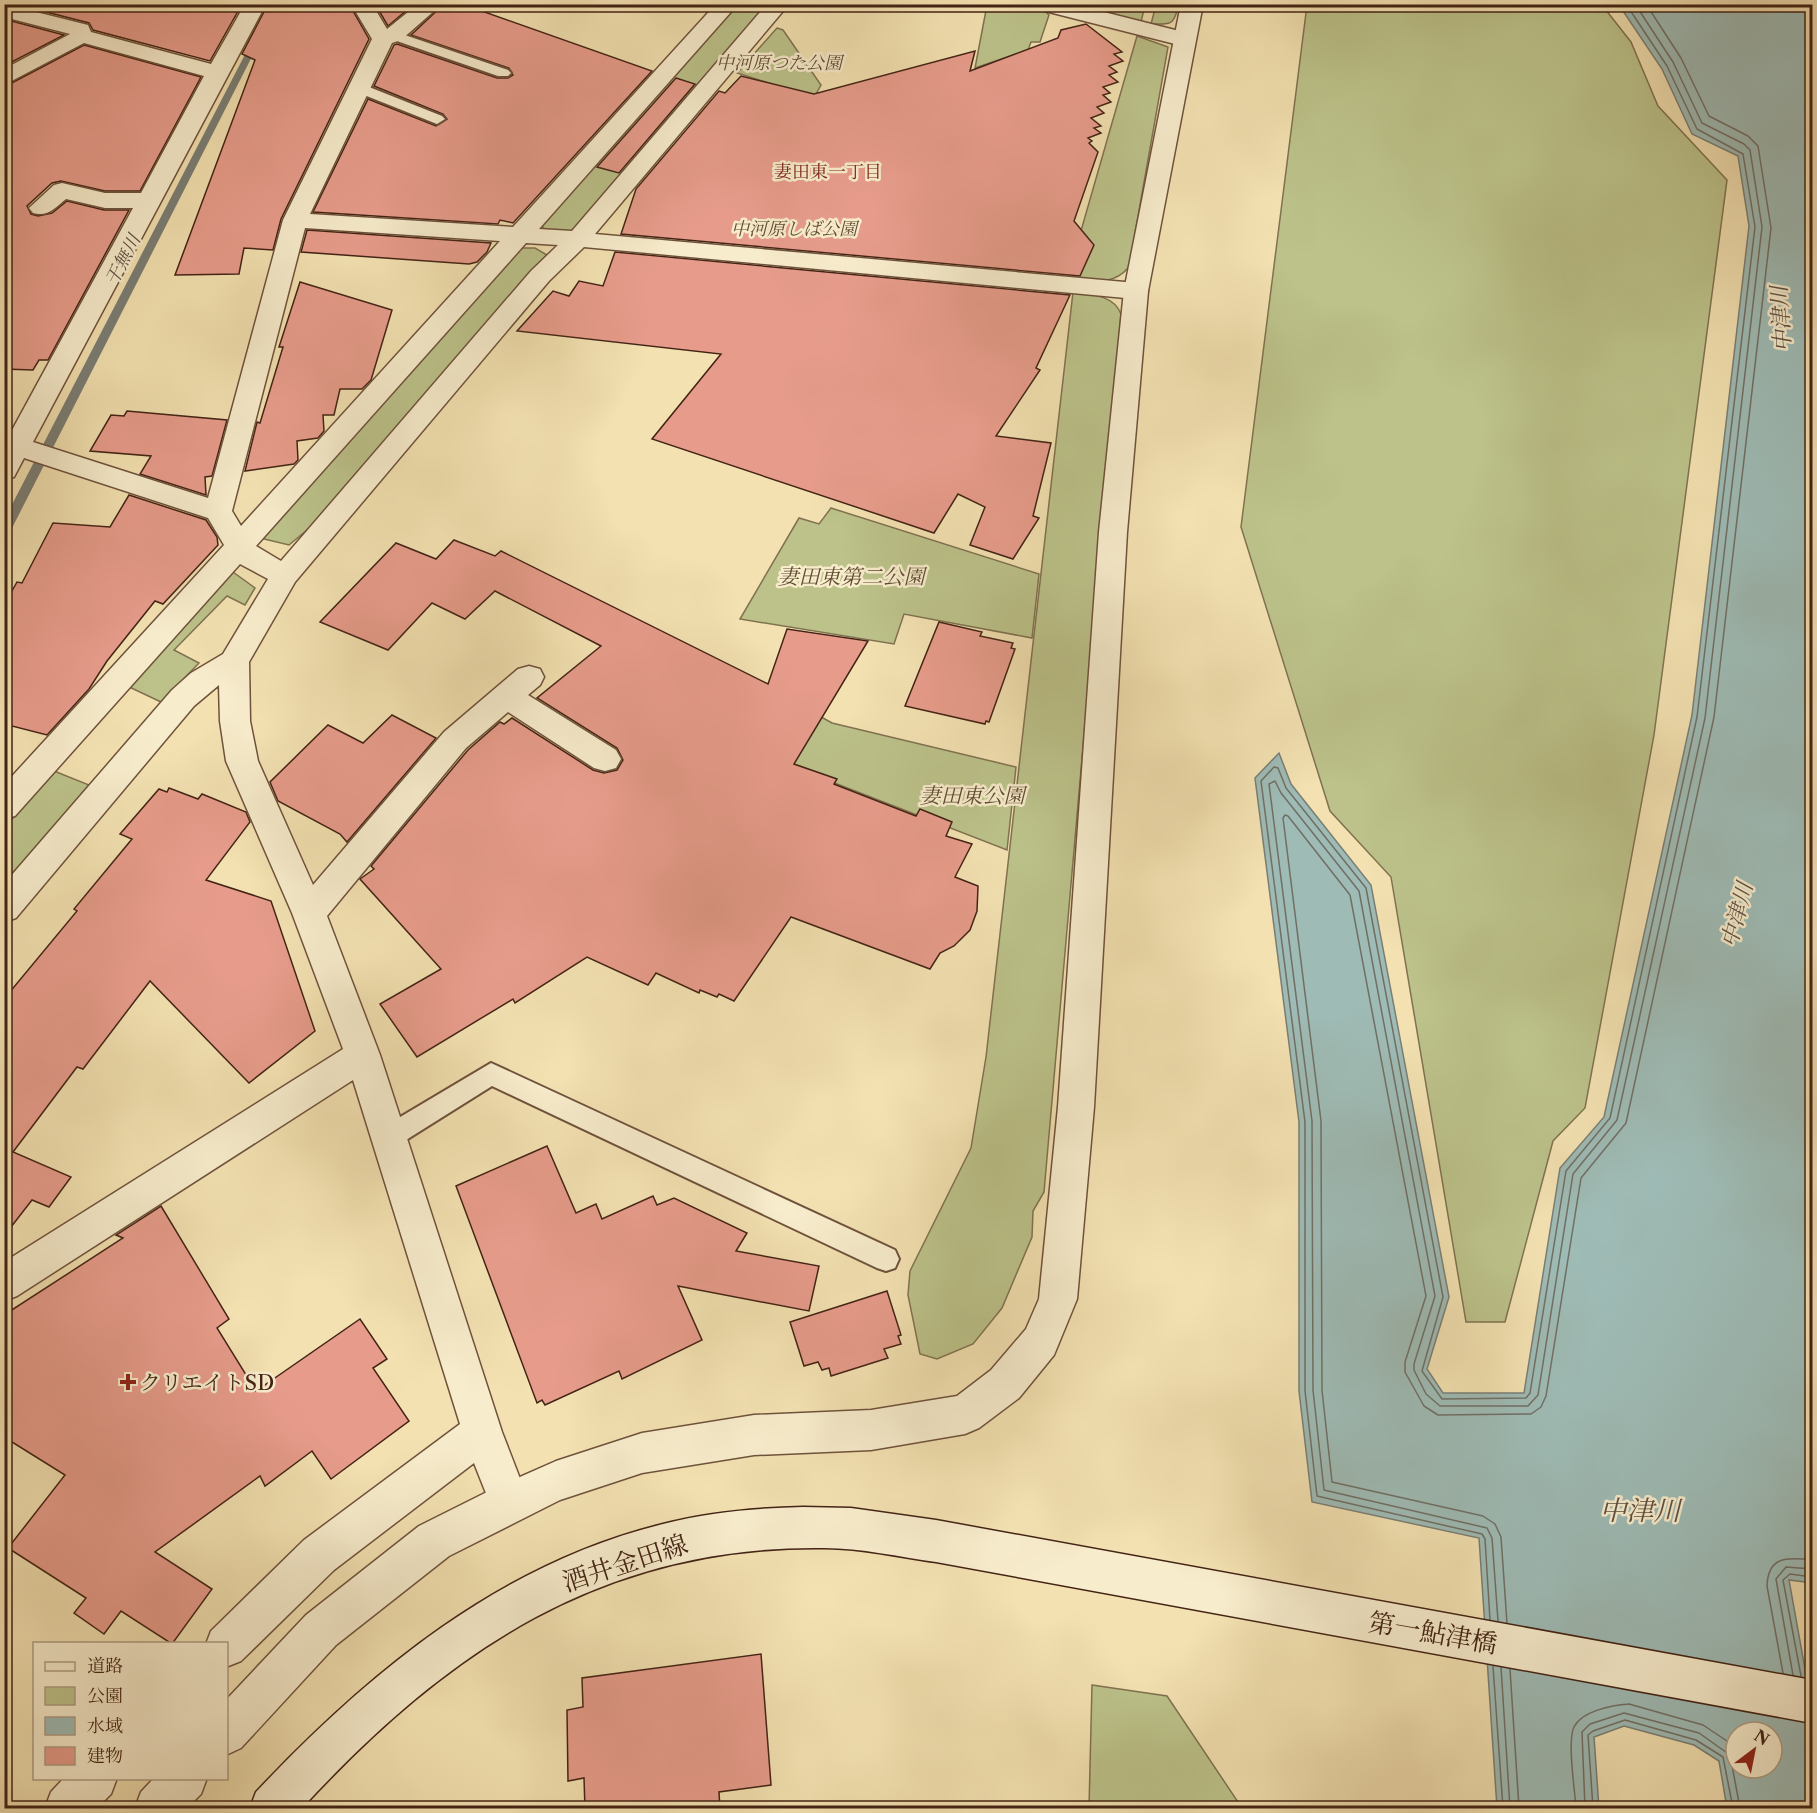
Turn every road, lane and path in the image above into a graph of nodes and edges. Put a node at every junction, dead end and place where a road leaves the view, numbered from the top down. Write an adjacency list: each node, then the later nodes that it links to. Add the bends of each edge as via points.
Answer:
1 (256, 4): 12 (street)
2 (361, 4): 10 (street)
3 (432, 4): 10 (street)
4 (728, 4): 22 (street)
5 (779, 4): 23 (street)
6 (1045, 4): 11 (street)
7 (1192, 4): 11 (street)
8 (4, 10): 9 (street, via 80,30)
9 (82, 36): 12 (street); 14 (street)
10 (388, 37): 13 (lane); 15 (street)
11 (1183, 39): 24 (street)
12 (217, 72): 19 (street)
13 (503, 74)
14 (4, 78)
15 (359, 88): 16 (lane); 21 (street)
16 (437, 119)
17 (81, 174): 18 (street)
18 (62, 190): 19 (street, via 122,204); 20 (street)
19 (149, 199): 25 (street)
20 (41, 208)
21 (295, 220): 22 (street); 27 (street)
22 (520, 236): 23 (street); 28 (street)
23 (578, 239): 24 (street); 29 (street, via 540,276)
24 (1136, 291): 40 (street, via 1113,532 1076,1107 1058,1299 1040,1342 1005,1384 965,1414 871,1430 754,1435 642,1453 556,1481)
25 (17, 446): 26 (street); 27 (street)
26 (4, 470)
27 (218, 511): 28 (street)
28 (239, 547): 29 (street, via 251,558); 32 (street)
29 (285, 575): 30 (street)
30 (234, 662): 33 (street, via 202,681 183,699); 34 (street, via 235,721 242,761)
31 (605, 759): 34 (street, via 518,686 456,740)
32 (4, 807)
33 (4, 908)
34 (309, 913): 35 (street)
35 (363, 1054): 36 (street); 38 (street)
36 (389, 1137): 37 (lane, via 491,1074); 39 (street)
37 (886, 1259)
38 (4, 1283)
39 (482, 1432): 40 (street); 42 (street, via 319,1555)
40 (509, 1502): 44 (street, via 434,1541 321,1630)
41 (1054, 1563): 43 (street, 第一鮎津橋); 49 (street, 酒井金田線, via 936,1541 825,1527 743,1532 662,1545 606,1563 549,1588 457,1641 382,1698 305,1771)
42 (228, 1644)
43 (1812, 1702)
44 (228, 1731)
45 (94, 1780): 47 (street)
46 (183, 1780): 48 (street)
47 (67, 1809)
48 (157, 1809)
49 (272, 1809)

